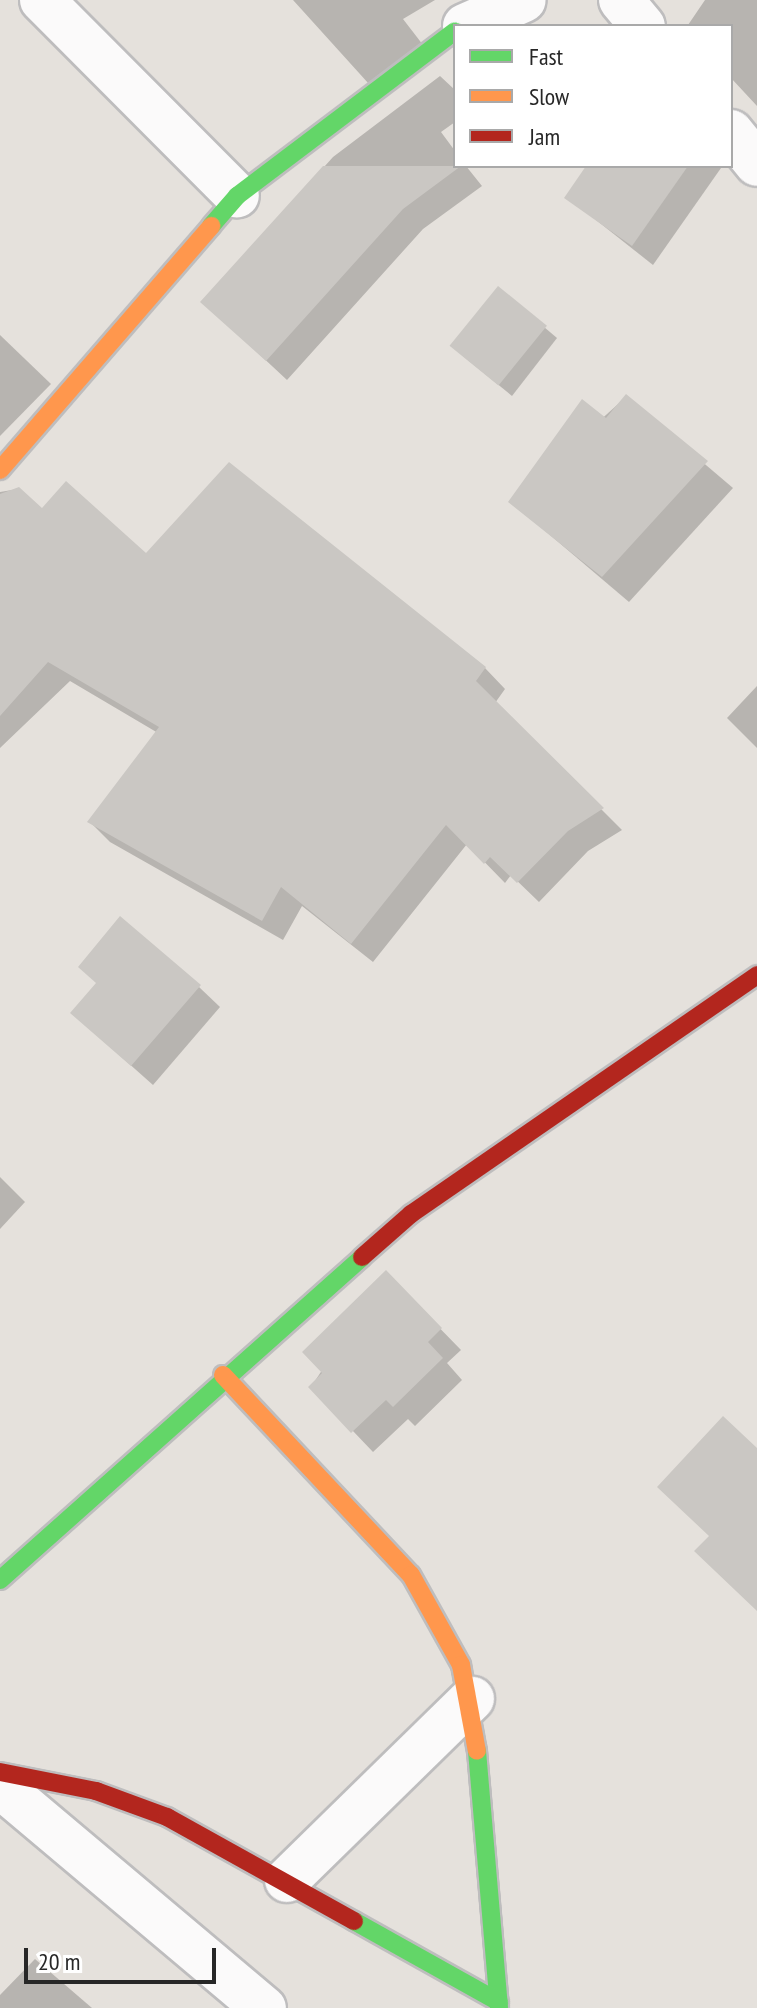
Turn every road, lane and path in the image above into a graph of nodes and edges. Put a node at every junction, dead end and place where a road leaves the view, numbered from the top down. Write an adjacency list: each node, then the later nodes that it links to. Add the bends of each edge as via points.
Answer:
1 (42, 0): 9 (street)
2 (524, 0): 4 (street)
3 (621, 0): 5 (street)
4 (470, 24)
5 (641, 24)
6 (453, 33): 9 (street)
7 (733, 134): 8 (street)
8 (757, 164)
9 (237, 196): 10 (street)
10 (0, 470)
11 (757, 975): 12 (street, via 411,1214)
12 (223, 1375): 13 (street); 14 (street, via 411,1575 441,1622)
13 (0, 1580)
14 (472, 1699): 17 (street); 18 (street)
15 (0, 1772): 17 (street, via 96,1791 167,1817)
16 (0, 1786): 19 (street)
17 (287, 1880): 18 (street)
18 (499, 2005)
19 (264, 2008)

